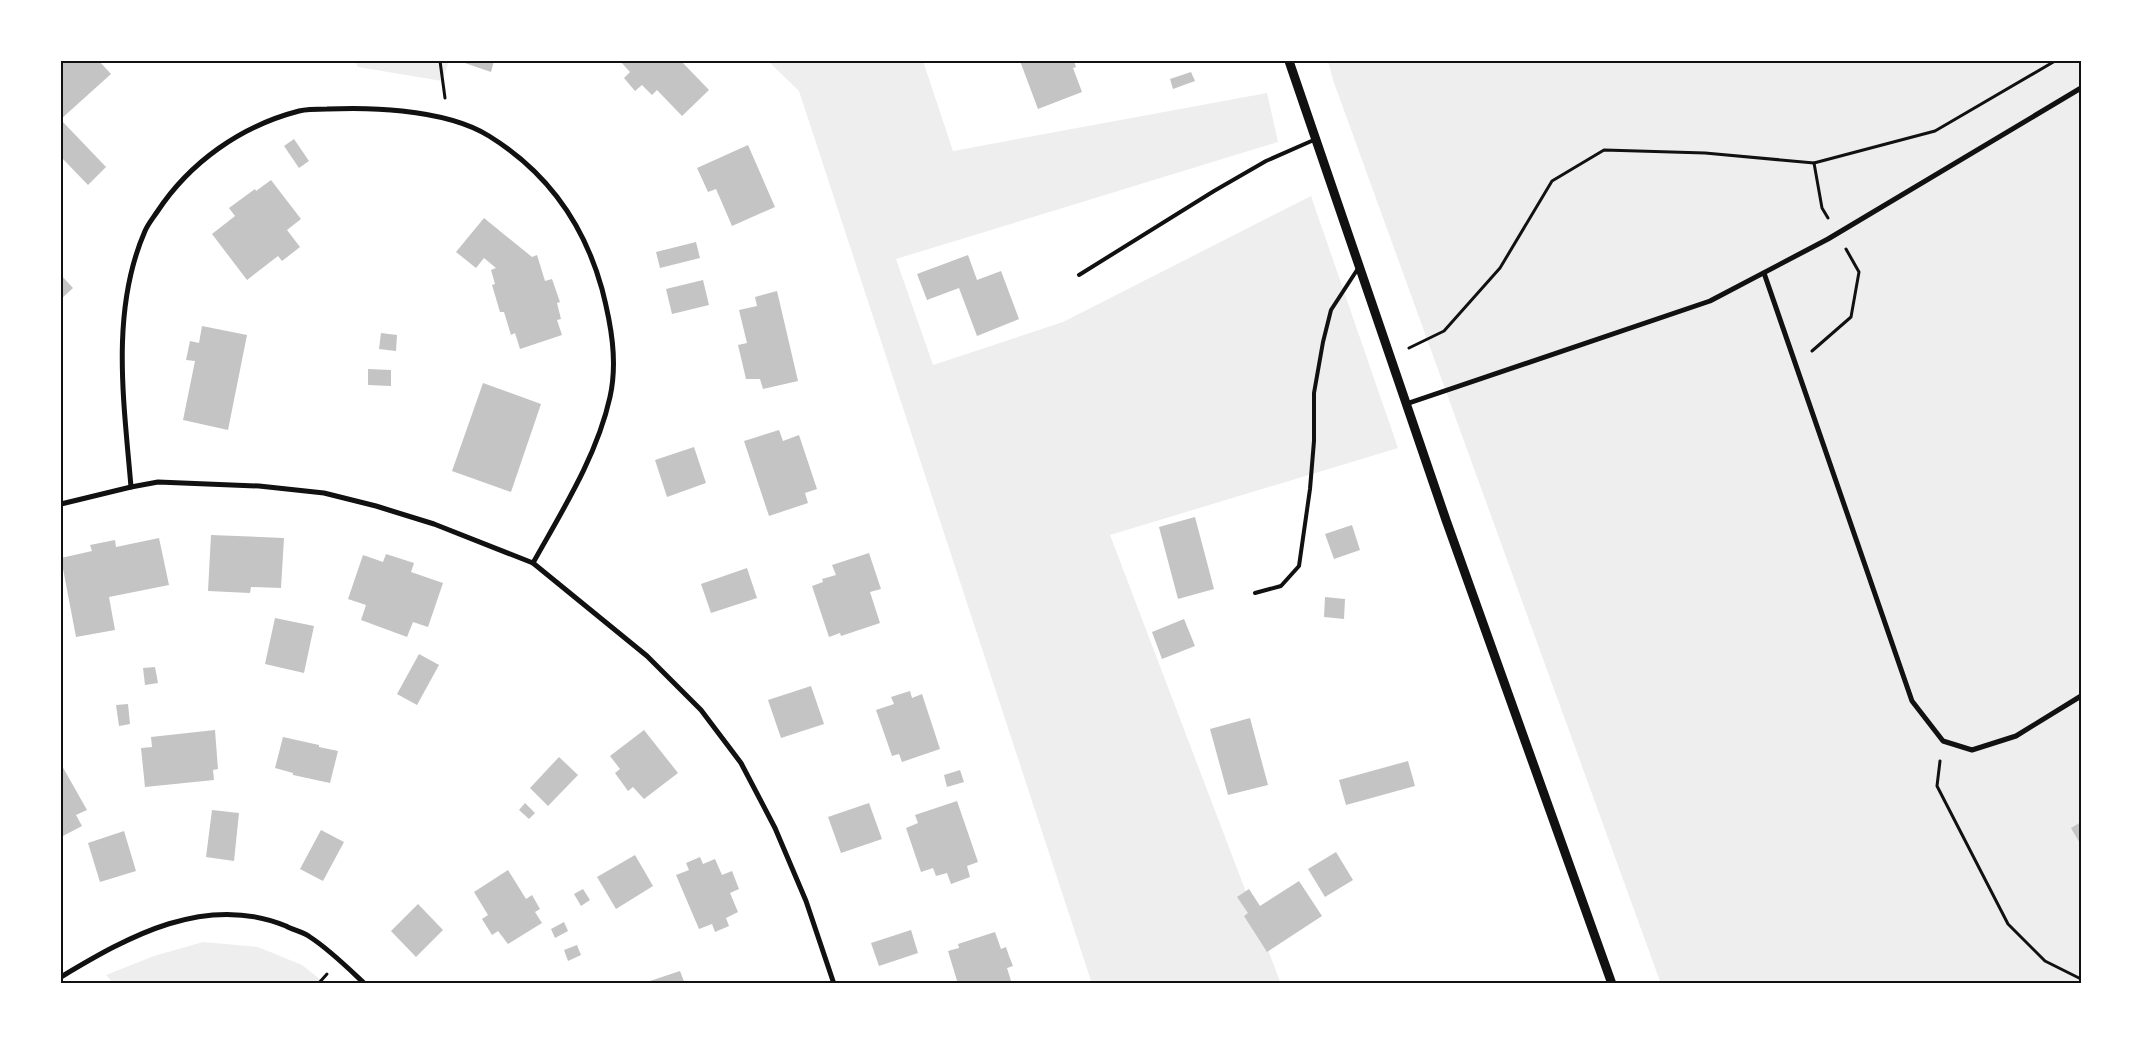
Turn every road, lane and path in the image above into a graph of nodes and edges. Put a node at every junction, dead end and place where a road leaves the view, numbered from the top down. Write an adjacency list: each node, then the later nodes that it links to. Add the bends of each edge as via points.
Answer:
1 (440, 61): 5 (path)
2 (1289, 61): 6 (street)
3 (2056, 61): 7 (path, via 1935,131)
4 (2081, 88): 8 (street)
5 (448, 119): 15 (street, via 435,114 368,107 300,110 250,129 208,155 172,190 145,230 130,279 124,325 122,387); 17 (street, via 488,135 537,172 568,211 594,261 610,318 614,360 610,396 596,441)
6 (1316, 140): 9 (street); 11 (lane, via 1266,161 1222,186)
7 (1814, 163): 8 (path, via 1822,208); 12 (path, via 1705,152 1604,150 1552,181 1500,268 1444,331)
8 (1837, 234): 10 (street); 13 (path, via 1859,272 1851,317)
9 (1360, 266): 12 (street); 18 (lane, via 1331,310 1323,342 1314,393 1310,489 1299,566 1281,586)
10 (1764, 273): 13 (street); 14 (street, via 1710,301)
11 (1079, 275)
12 (1391, 357): 14 (street)
13 (1797, 364): 20 (street, via 1912,701)
14 (1406, 404): 25 (street)
15 (131, 487): 16 (street); 17 (street, via 158,482 194,482 324,493 434,524)
16 (61, 504)
17 (534, 563): 24 (street, via 647,656 701,710 741,763 775,828 806,902)
18 (1255, 593)
19 (2081, 696): 20 (street, via 2016,736 1972,750)
20 (1943, 741): 22 (path, via 1937,786 2008,924 2045,961)
21 (61, 977): 23 (street, via 122,942 166,924 198,916 234,913 267,918 309,936)
22 (2081, 979)
23 (365, 984)
24 (834, 984)
25 (1612, 984)

